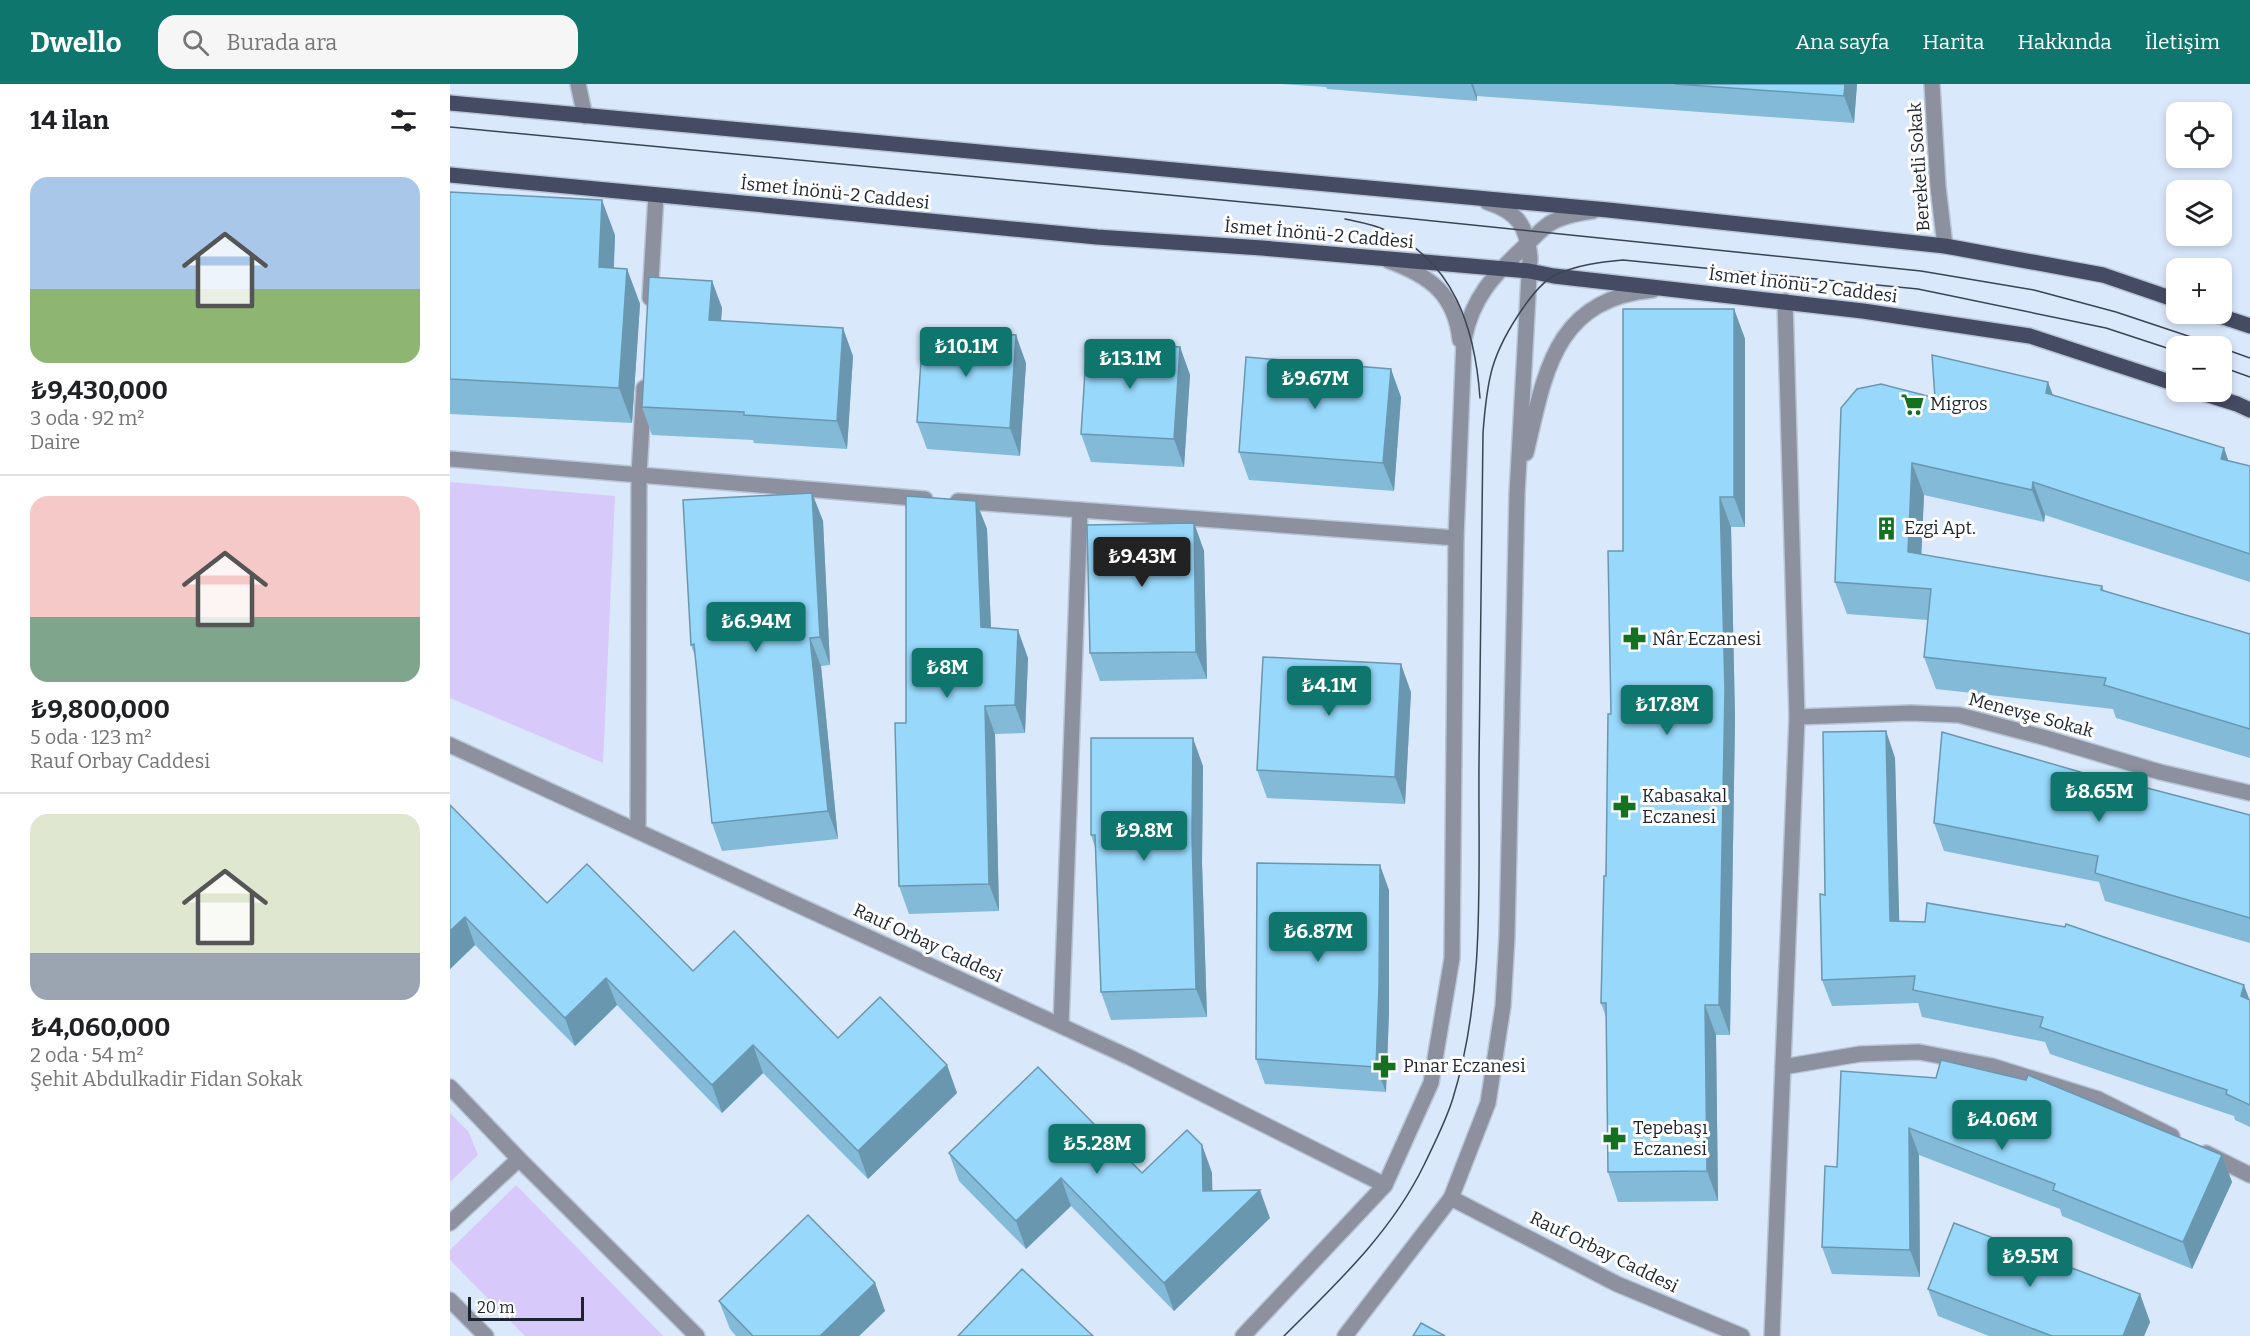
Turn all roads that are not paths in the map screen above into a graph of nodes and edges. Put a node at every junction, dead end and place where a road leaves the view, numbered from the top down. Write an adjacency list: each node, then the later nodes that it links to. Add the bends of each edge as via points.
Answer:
1 (578, 84): 4 (street)
2 (1932, 84): 10 (street, Bereketli Sokak)
3 (450, 103): 4 (main road)
4 (585, 116): 7 (main road)
5 (450, 175): 6 (main road, İsmet İnönü-2 Caddesi)
6 (656, 195): 11 (main road, İsmet İnönü-2 Caddesi, via 1097,237); 17 (street)
7 (1475, 198): 8 (main road); 9 (street, via 1505,208 1515,216)
8 (1608, 210): 9 (street, via 1564,217); 10 (main road)
9 (1528, 243): 12 (street); 13 (street)
10 (1945, 246): 15 (main road, via 2103,275)
11 (1381, 258): 12 (main road, İsmet İnönü-2 Caddesi); 20 (street, via 1412,269 1446,297 1457,325)
12 (1500, 269): 13 (main road, İsmet İnönü-2 Caddesi); 20 (street, via 1479,295 1467,321)
13 (1529, 271): 14 (main road, İsmet İnönü-2 Caddesi); 27 (street)
14 (1684, 290): 16 (main road, İsmet İnönü-2 Caddesi); 27 (street, via 1626,293 1609,299 1581,317 1567,333 1552,357 1541,387)
15 (2166, 297)
16 (1785, 301): 22 (main road, İsmet İnönü-2 Caddesi, via 2030,336); 30 (street)
17 (649, 312)
18 (2232, 320): 19 (main road)
19 (2250, 326)
20 (1463, 364): 29 (street)
21 (645, 370): 26 (street)
22 (2166, 381)
23 (2227, 402): 24 (main road)
24 (2250, 410)
25 (450, 459): 26 (street)
26 (639, 475): 28 (street); 33 (street)
27 (1517, 494): 40 (street, via 1503,1006 1488,1103)
28 (1080, 510): 29 (street); 34 (street)
29 (1456, 538): 39 (street, via 1452,958 1431,1083)
30 (1797, 717): 32 (street, Menevşe Sokak, via 1959,715 2160,772); 35 (street)
31 (451, 748): 33 (street, Rauf Orbay Caddesi)
32 (2250, 793)
33 (638, 831): 34 (street, Rauf Orbay Caddesi)
34 (1061, 1025): 39 (street, Rauf Orbay Caddesi)
35 (1783, 1066): 38 (street, via 1860,1054 1919,1052 1992,1066 2098,1099); 48 (street)
36 (450, 1087): 37 (street)
37 (519, 1160): 41 (street); 44 (street)
38 (2250, 1175)
39 (1385, 1185): 45 (street)
40 (1451, 1198): 46 (street); 47 (street, Rauf Orbay Caddesi, via 1617,1284)
41 (450, 1222)
42 (450, 1300): 43 (street)
43 (486, 1336)
44 (697, 1336)
45 (1243, 1336)
46 (1345, 1336)
47 (1742, 1336)
48 (1772, 1336)

